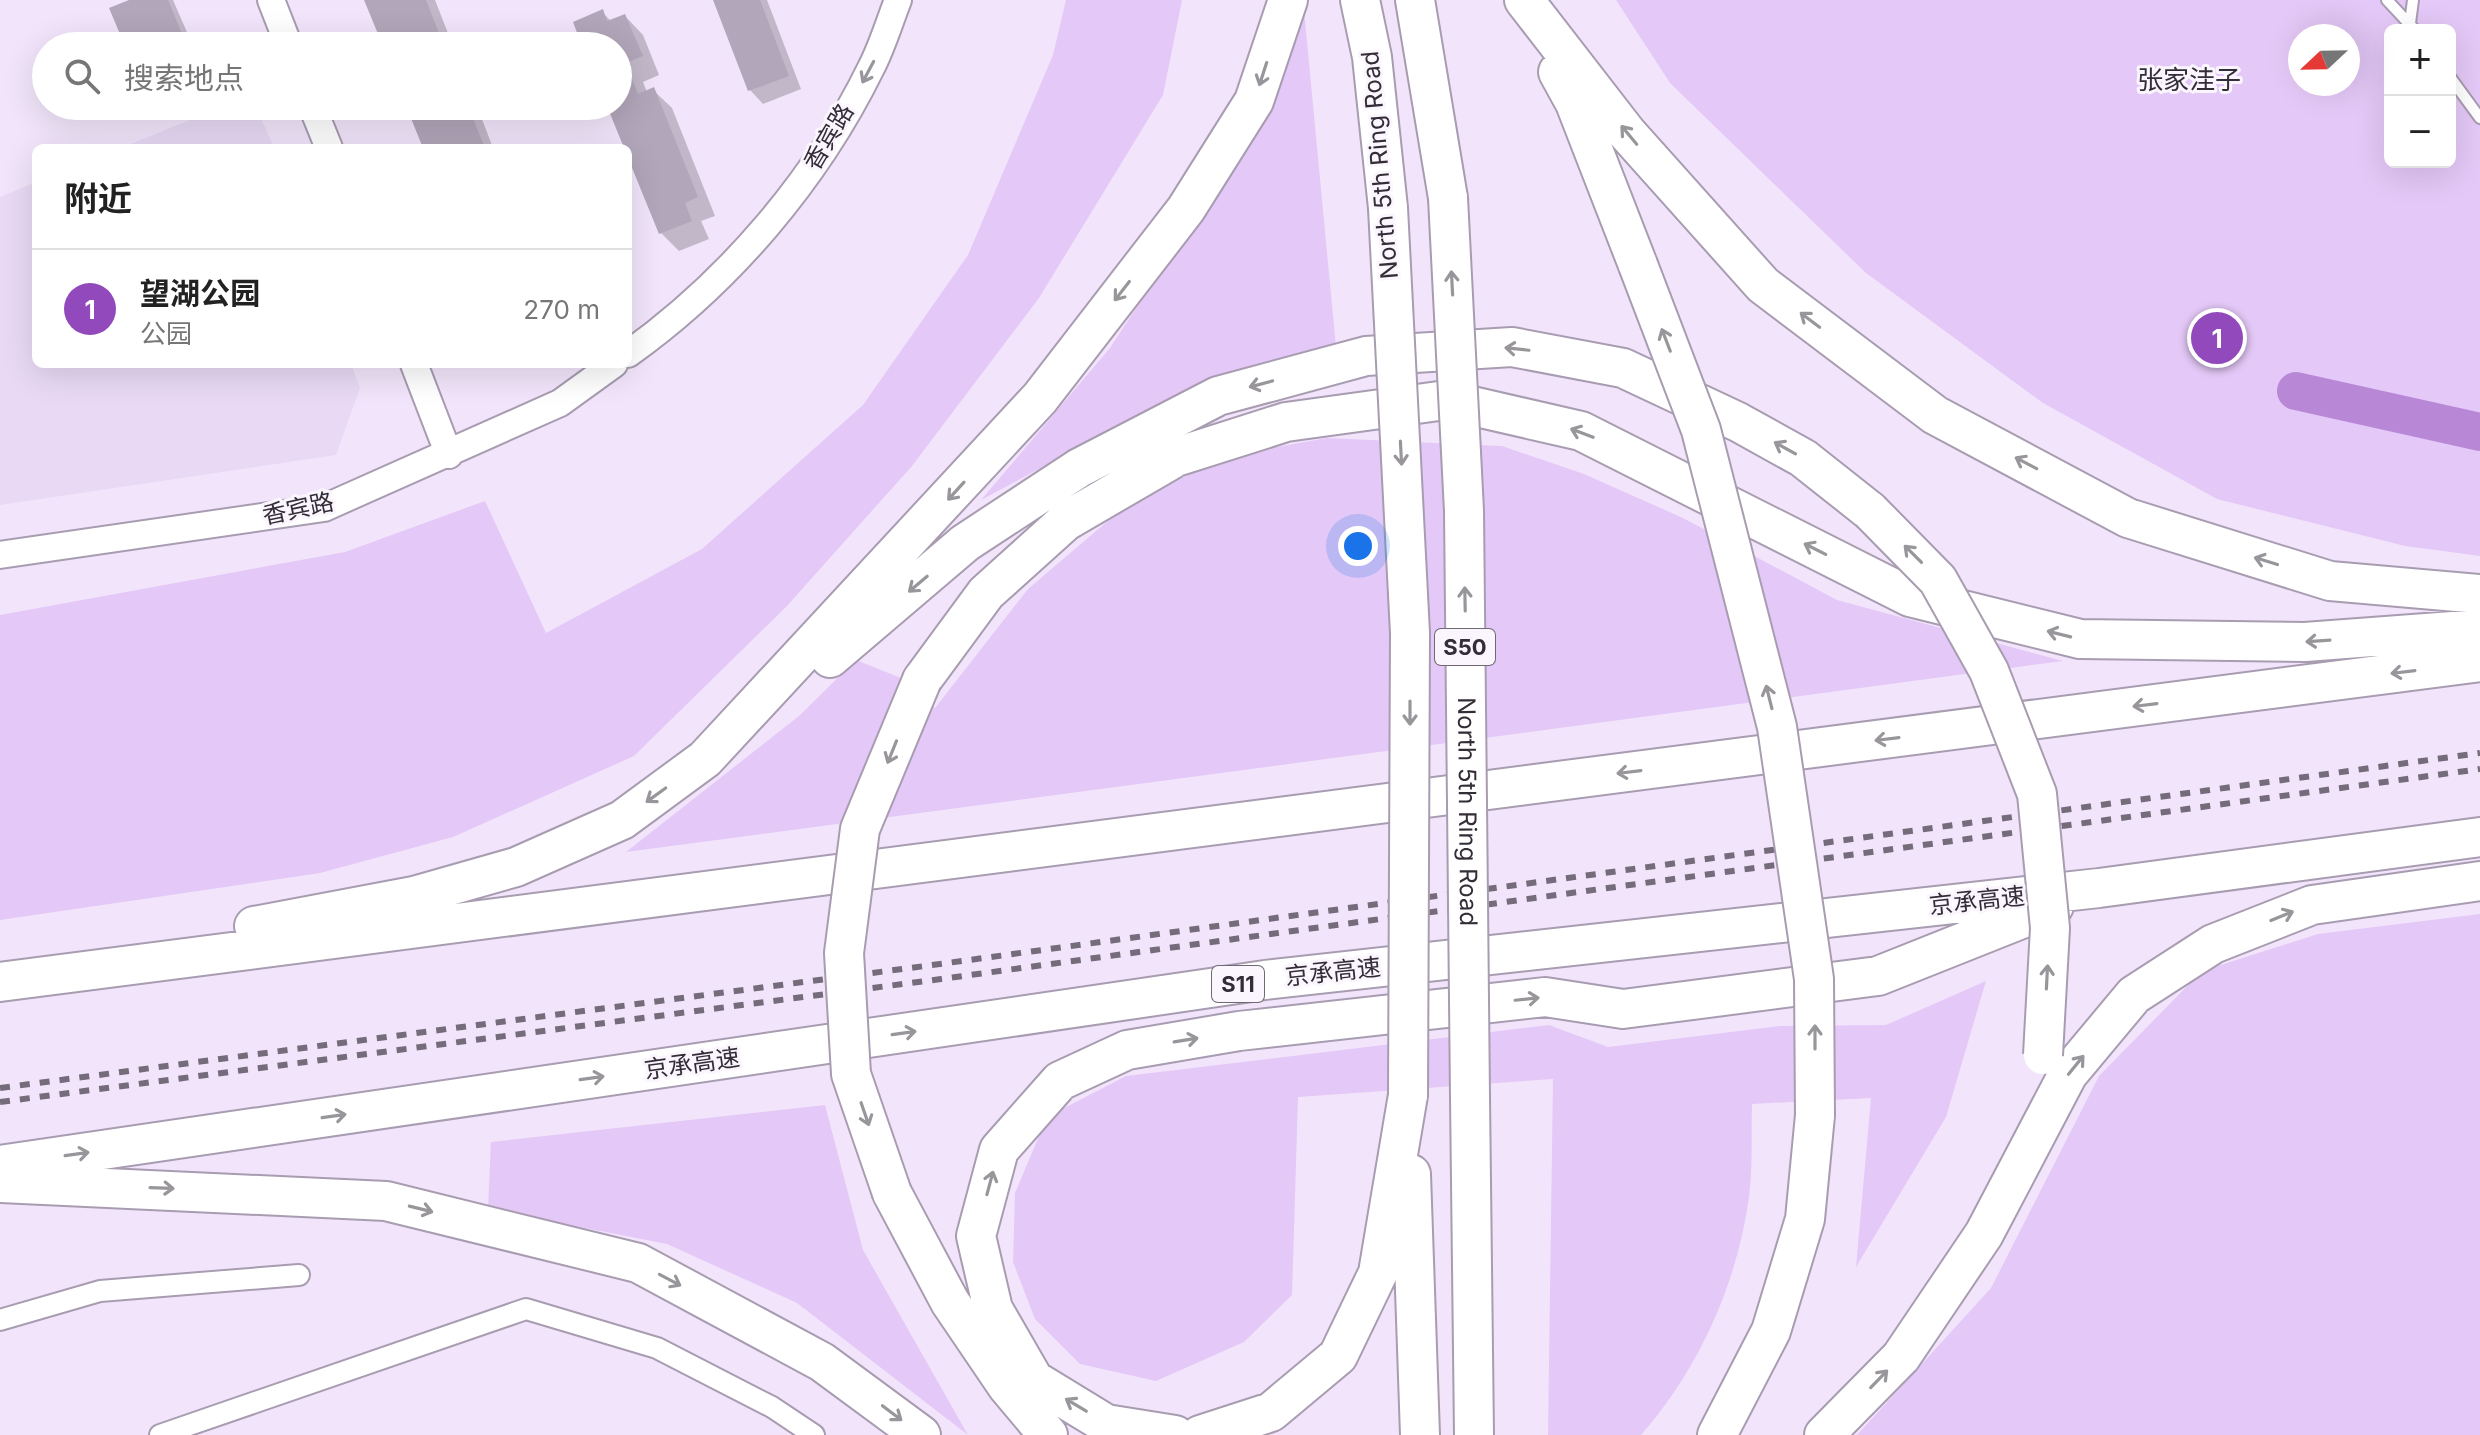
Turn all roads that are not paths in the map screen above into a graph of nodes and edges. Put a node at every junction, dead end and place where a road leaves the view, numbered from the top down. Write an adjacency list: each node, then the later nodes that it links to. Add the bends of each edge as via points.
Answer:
1 (271, 0): 11 (street)
2 (898, 0): 16 (street, 香宾路, one-way to 16, via 871,68 809,173 734,263)
3 (1288, 0): 24 (highway, one-way to 24, via 1254,101 1186,209 1040,398)
4 (1360, 0): 30 (highway, North 5th Ring Road / S50, one-way to 30, bridge, via 1372,57 1388,208 1410,633)
5 (1415, 0): 43 (highway, North 5th Ring Road / S50, one-way to 5, bridge, via 1464,511 1448,198)
6 (1521, 0): 21 (highway, one-way to 6, via 2330,581 2128,518 1935,415 1763,285 1627,133); 44 (highway, one-way to 6, bridge, via 1771,1331 1805,1219 1815,1115 1814,979 1777,727 1701,430 1575,103)
7 (2387, 0): 9 (lane)
8 (2413, 0): 10 (lane)
9 (2411, 24)
10 (2413, 24)
11 (284, 32)
12 (2456, 85): 13 (lane)
13 (2480, 118)
14 (318, 120): 15 (street)
15 (327, 144)
16 (632, 351)
17 (416, 368): 19 (street)
18 (608, 368): 19 (street, 香宾路, via 560,403)
19 (449, 455): 20 (street, 香宾路, via 324,508)
20 (0, 555)
21 (2480, 594)
22 (2480, 629): 39 (highway, one-way to 39, bridge, via 2305,642 2080,639 1910,597 1581,431 1446,400 1286,422 1176,457 1066,521 986,593 922,680 860,829 844,953 851,1074 892,1193 950,1302)
23 (2480, 662): 29 (highway, one-way to 29)
24 (705, 759): 28 (highway, one-way to 28, via 622,820 516,867 414,896); 33 (highway, one-way to 24, bridge, via 2043,1055 2050,928 2037,794 1989,671 1938,580 1870,511 1803,458 1623,368 1512,347 1366,356 1218,396 1079,468 965,543)
25 (2480, 837): 27 (highway, 京承高速 / S11)
26 (2480, 881): 33 (highway, one-way to 26, via 2068,1074 2134,995 2213,944 2312,905)
27 (2099, 888): 31 (highway, 京承高速 / S11, one-way to 27, via 1265,980); 40 (highway, one-way to 27, via 1106,1424 1034,1380 993,1309 976,1236 999,1150 1060,1081 1127,1050 1239,1031 1545,997 1623,1009 1878,976)
28 (0, 973)
29 (0, 982)
30 (1408, 1095): 41 (highway, via 1378,1273 1338,1356 1271,1412); 42 (highway, North 5th Ring Road / S50)
31 (0, 1165)
32 (0, 1183): 38 (highway, one-way to 38, via 386,1201 638,1263 822,1362)
33 (1984, 1234): 45 (highway, one-way to 33, via 1901,1357)
34 (299, 1275): 35 (street, via 100,1291)
35 (0, 1320)
36 (160, 1435): 37 (street, via 526,1309 657,1348 772,1407)
37 (814, 1435)
38 (921, 1435)
39 (1048, 1435)
40 (1175, 1435)
41 (1200, 1435)
42 (1420, 1435)
43 (1474, 1435)
44 (1717, 1435)
45 (1824, 1435)

